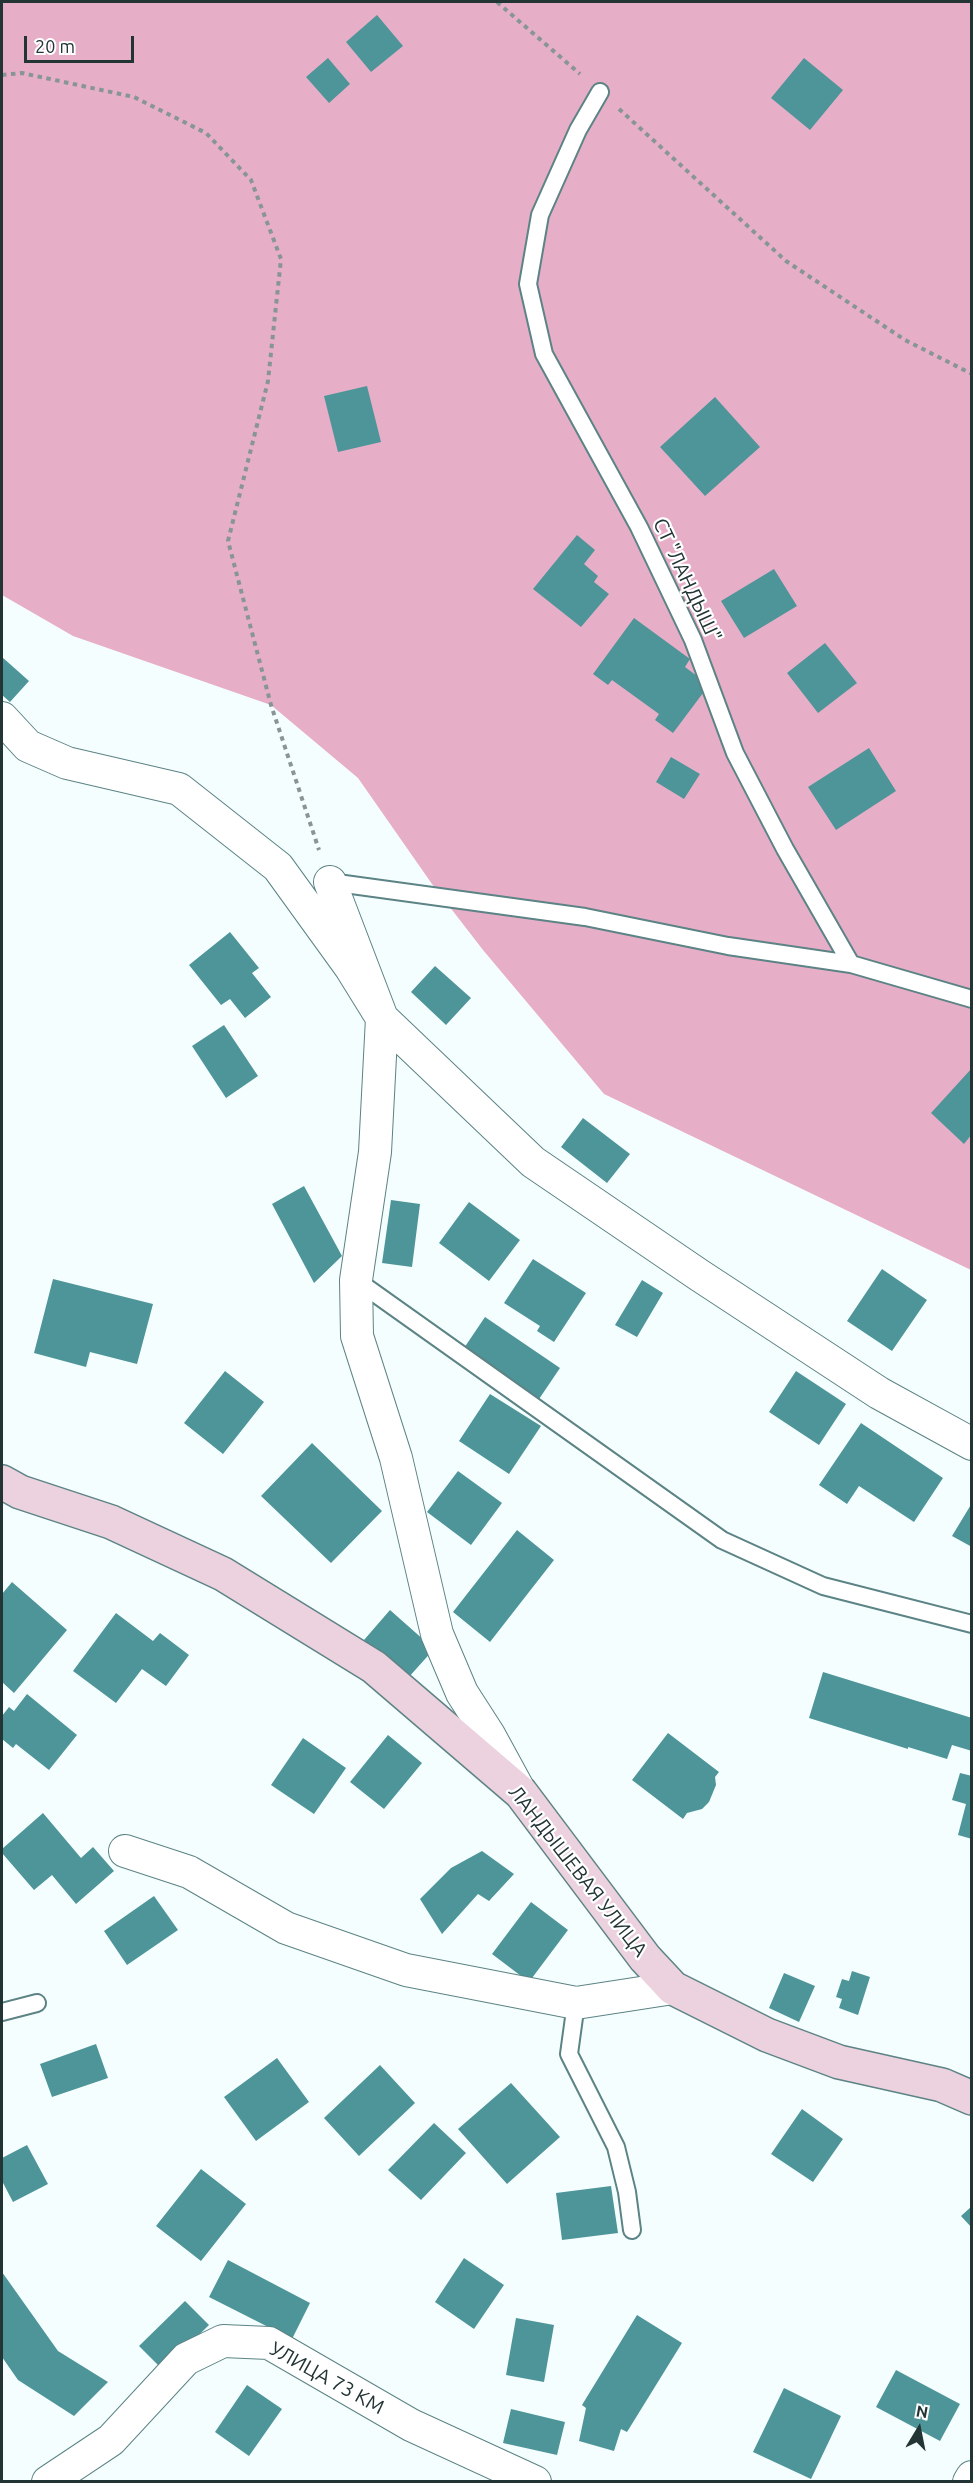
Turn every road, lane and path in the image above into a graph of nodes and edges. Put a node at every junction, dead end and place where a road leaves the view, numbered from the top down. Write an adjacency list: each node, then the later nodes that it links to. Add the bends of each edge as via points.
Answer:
1 (497, 2): 3 (path)
2 (2, 75): 6 (path, via 22,73 134,97 206,133 251,180 281,259 268,381 228,541 271,705)
3 (600, 92): 4 (path, via 786,261 905,340); 7 (lane, СТ "ЛАНДЫШ", via 578,130 540,215 528,284 543,354 649,547 693,640 735,753)
4 (972, 374)
5 (2, 718): 9 (street, via 28,746 66,763 179,789 278,867)
6 (330, 882): 7 (lane, via 585,917 728,946); 9 (street)
7 (851, 964): 8 (lane)
8 (972, 999)
9 (382, 1018): 10 (street, via 375,1152); 11 (street, via 533,1162 869,1386)
10 (356, 1280): 13 (lane, via 722,1540 823,1586); 14 (street, via 357,1336 396,1458 437,1634 462,1693)
11 (972, 1444)
12 (8, 1492): 14 (street, ЛАНДЫШЕВАЯ УЛИЦА, via 111,1522 223,1574 374,1667)
13 (972, 1624)
14 (521, 1793): 16 (street, ЛАНДЫШЕВАЯ УЛИЦА, via 645,1958)
15 (125, 1851): 18 (street, via 189,1872 286,1928 406,1970)
16 (673, 1988): 18 (street); 20 (street, ЛАНДЫШЕВАЯ УЛИЦА, via 767,2035 839,2062 942,2085)
17 (37, 2002): 19 (lane)
18 (576, 2003): 21 (lane, via 569,2054 616,2147)
19 (2, 2012)
20 (972, 2098)
21 (632, 2230)
22 (972, 2477): 25 (street)
23 (48, 2481): 24 (street, УЛИЦА 73 КМ, via 111,2440 186,2359 223,2341 269,2343 411,2425)
24 (535, 2481)
25 (969, 2481)

